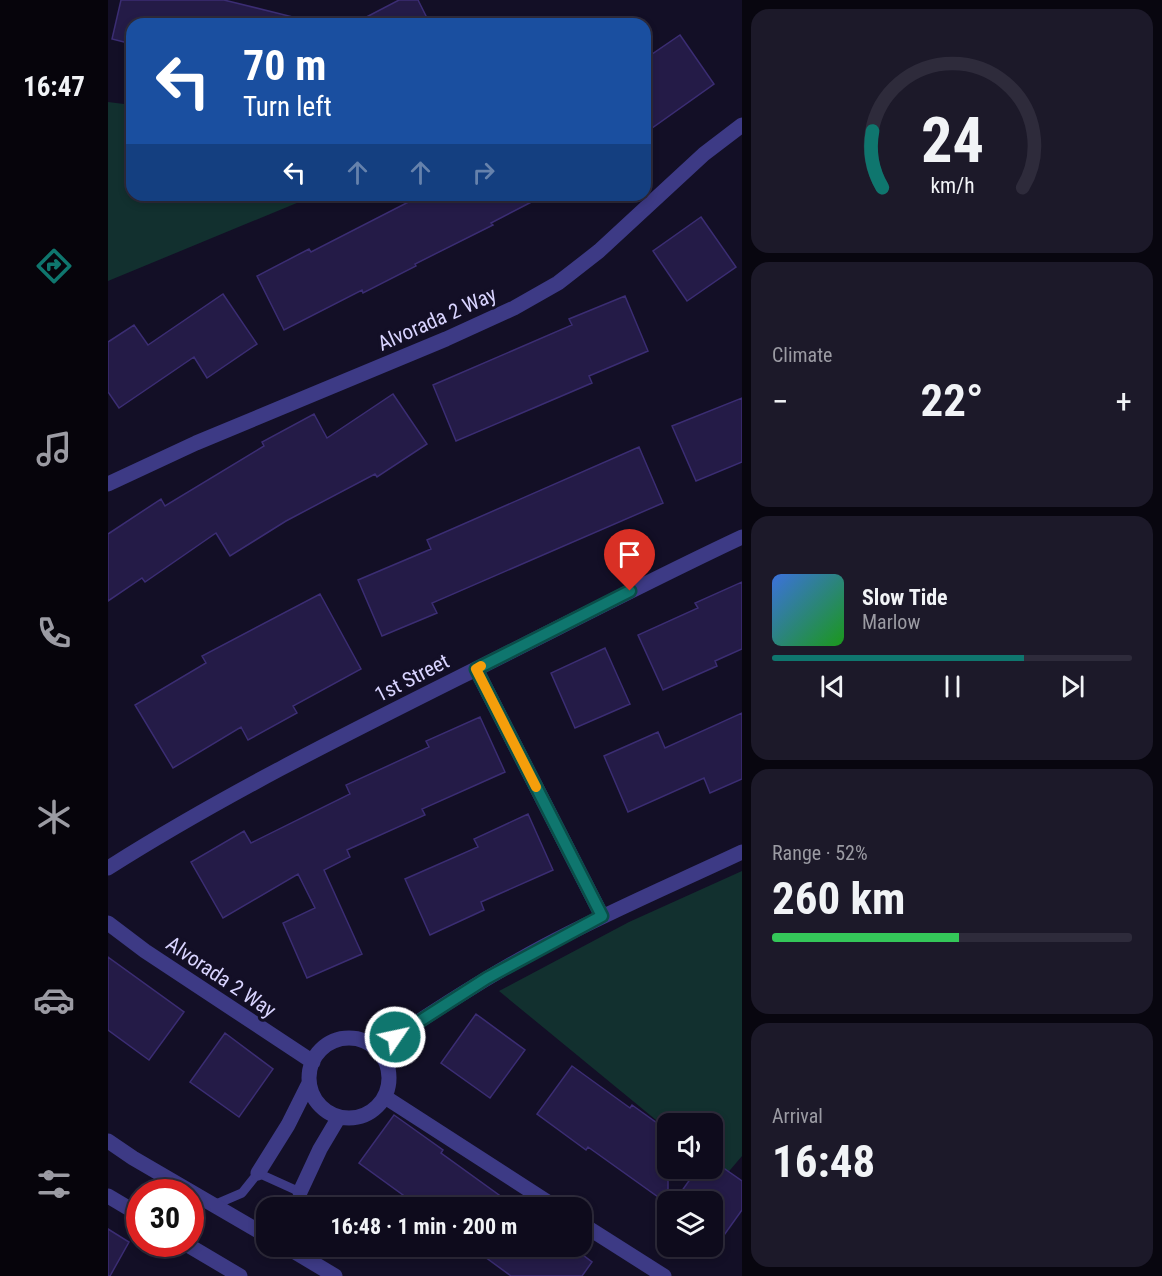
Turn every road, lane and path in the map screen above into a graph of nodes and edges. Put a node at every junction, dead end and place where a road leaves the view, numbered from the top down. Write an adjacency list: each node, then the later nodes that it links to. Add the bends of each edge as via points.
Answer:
1 (742, 125): 2 (street, Alvorada 2 Way, via 704,154 599,251 558,283 514,308)
2 (108, 484)
3 (742, 537): 4 (street, 1st Street)
4 (476, 669): 6 (street, 1st Street, via 269,776); 7 (street)
5 (742, 852): 7 (street)
6 (108, 868)
7 (602, 916): 9 (street, via 487,978)
8 (108, 923): 10 (street, Alvorada 2 Way)
9 (376, 1049): 10 (street, via 354,1038 341,1039 329,1043); 12 (street, via 389,1072)
10 (313, 1062): 11 (street)
11 (309, 1083): 13 (street, via 316,1101); 15 (street)
12 (385, 1097): 13 (street, via 366,1115); 19 (street)
13 (339, 1118): 16 (street)
14 (108, 1141): 20 (street)
15 (258, 1173): 16 (lane); 20 (lane, via 242,1192)
16 (300, 1192): 18 (lane)
17 (108, 1196): 21 (street)
18 (298, 1197)
19 (540, 1197)
20 (214, 1205): 22 (street)
21 (126, 1207)
22 (256, 1230)
23 (592, 1230): 28 (street)
24 (204, 1255): 26 (street)
25 (308, 1257): 27 (street)
26 (240, 1276)
27 (336, 1276)
28 (664, 1276)

